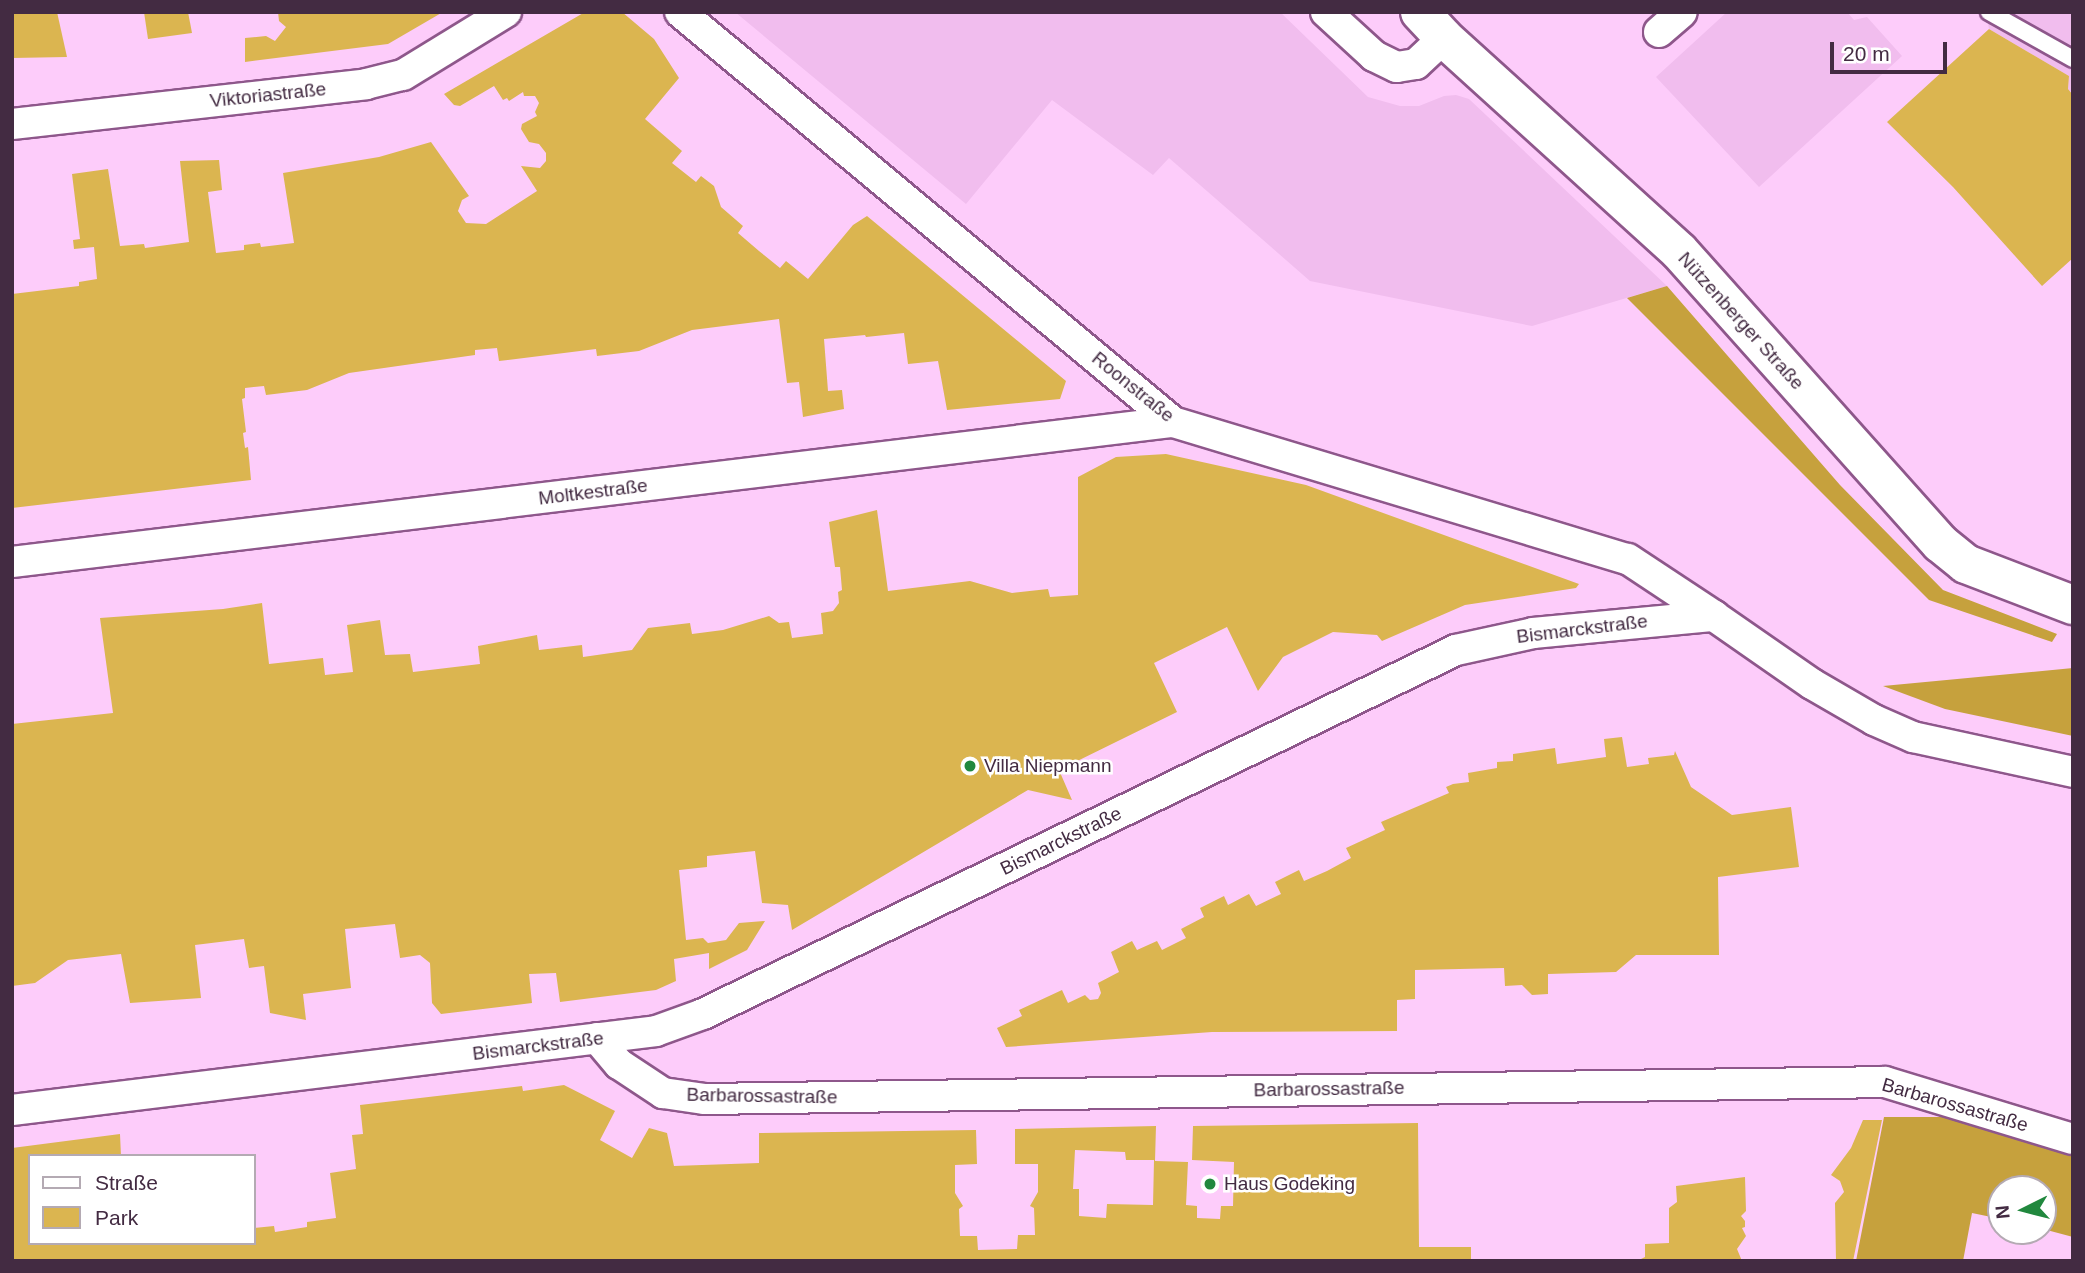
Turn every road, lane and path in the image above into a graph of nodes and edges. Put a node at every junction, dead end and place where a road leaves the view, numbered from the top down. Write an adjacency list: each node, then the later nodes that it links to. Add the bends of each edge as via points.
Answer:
1 (506, 12): 9 (street, Viktoriastraße, via 403,75 366,84)
2 (680, 12): 10 (street, Roonstraße)
3 (1326, 12): 6 (street, via 1374,56 1397,67 1416,64)
4 (1682, 12): 7 (street)
5 (1989, 12): 8 (lane)
6 (1432, 25): 12 (street, Nützenberger Straße, via 1679,251 1940,543 1966,564)
7 (1659, 32)
8 (2073, 59)
9 (12, 124)
10 (1173, 422): 11 (street, Moltkestraße); 13 (street, Roonstraße, via 1628,559)
11 (12, 562)
12 (2073, 605)
13 (1714, 616): 14 (street, via 1812,684 1913,737); 15 (street, Bismarckstraße, via 1533,633 1456,650 703,1014 656,1031)
14 (2073, 772)
15 (597, 1038): 16 (street, Bismarckstraße); 17 (street, Barbarossastraße, via 619,1064 663,1093 704,1099 1885,1082)
16 (12, 1110)
17 (2073, 1139)

